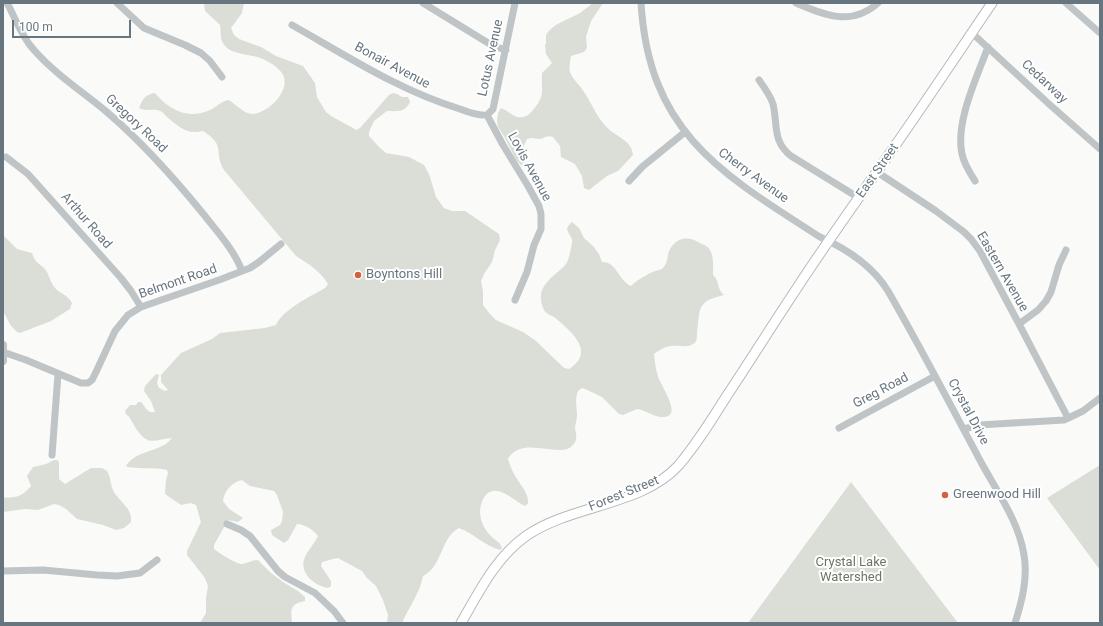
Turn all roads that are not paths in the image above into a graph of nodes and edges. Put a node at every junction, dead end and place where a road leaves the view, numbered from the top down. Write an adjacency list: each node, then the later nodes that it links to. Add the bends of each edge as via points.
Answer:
1 (7, 3): 28 (street, Gregory Road, via 21,32 34,50 156,158 229,247)
2 (117, 3): 15 (street, via 144,28 201,53)
3 (423, 3): 14 (street, via 493,46)
4 (515, 3): 14 (street, Lotus Avenue)
5 (640, 3): 18 (street, Cherry Avenue, via 654,76 667,105)
6 (796, 3): 7 (street, via 826,15 844,18 862,14)
7 (878, 3)
8 (992, 3): 11 (main road, East Street)
9 (1066, 3): 12 (street)
10 (292, 25): 17 (street, Bonair Avenue, via 404,88 442,104)
11 (972, 33): 13 (street, Cedarway); 21 (main road, East Street)
12 (1100, 33)
13 (988, 48): 19 (street, Cedarway); 23 (street, via 968,101 961,131 962,154)
14 (506, 50): 17 (street, Lotus Avenue, via 493,109)
15 (222, 77)
16 (759, 80): 24 (street, via 773,104 781,146 791,156)
17 (487, 115): 29 (street, Lovis Avenue, via 531,191 541,214 541,229)
18 (685, 132): 22 (street); 25 (street, Cherry Avenue, via 708,158 731,178)
19 (1100, 149)
20 (6, 158): 30 (street, Arthur Road, via 28,174 121,278)
21 (877, 172): 24 (main road, East Street); 31 (street, Eastern Avenue, via 969,236 980,251)
22 (629, 181)
23 (975, 181)
24 (859, 198): 25 (main road, East Street)
25 (829, 241): 32 (main road, East Street); 37 (street, Crystal Drive, via 866,264 880,277)
26 (281, 244): 28 (street, Belmont Road, via 257,264)
27 (1066, 250): 31 (street, via 1046,300 1038,310)
28 (242, 271): 30 (street, Belmont Road)
29 (515, 300)
30 (141, 307): 36 (street, Belmont Road, via 128,315 118,326 90,382 81,383)
31 (1019, 324): 39 (street, Eastern Avenue)
32 (764, 338): 47 (main road, Forest Street, via 699,439 674,470 648,488 553,522 527,535 500,560)
33 (3, 345): 34 (street)
34 (4, 352): 35 (street); 36 (street)
35 (3, 361)
36 (58, 374): 42 (street)
37 (935, 376): 40 (street, Greg Road); 41 (street, Crystal Drive)
38 (1100, 398): 39 (street, via 1084,411)
39 (1068, 418): 41 (street, via 980,425)
40 (839, 428)
41 (964, 429): 48 (street, Crystal Drive, via 1012,518 1022,544 1025,580)
42 (52, 455)
43 (227, 524): 46 (street, via 250,536 278,571 315,593)
44 (157, 560): 45 (street, via 137,574 117,576 43,570)
45 (3, 571)
46 (343, 623)
47 (461, 623)
48 (1015, 623)

